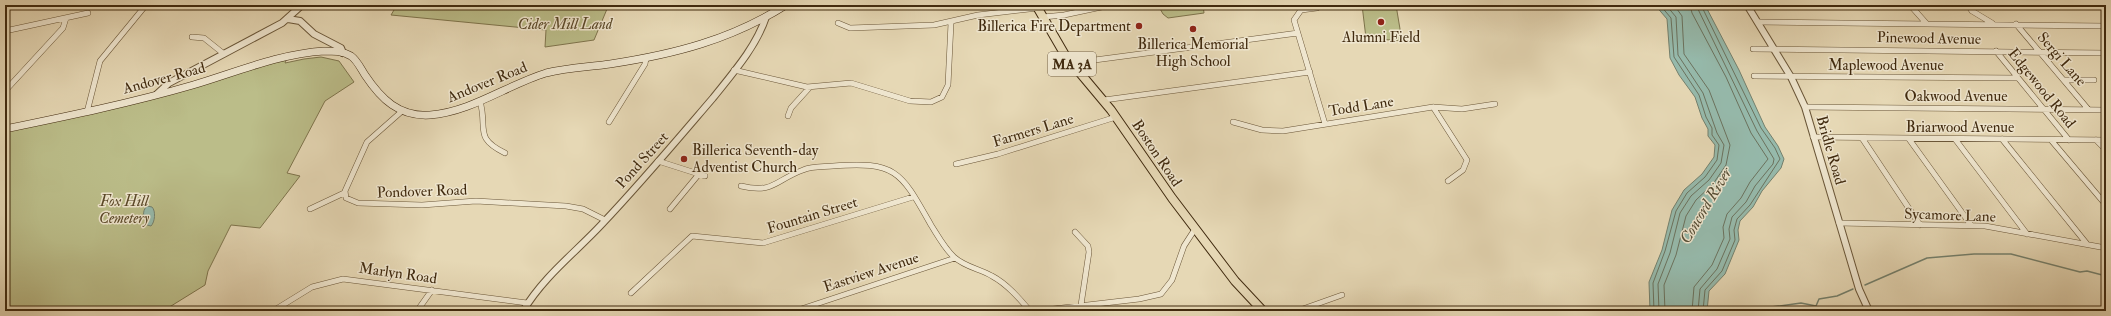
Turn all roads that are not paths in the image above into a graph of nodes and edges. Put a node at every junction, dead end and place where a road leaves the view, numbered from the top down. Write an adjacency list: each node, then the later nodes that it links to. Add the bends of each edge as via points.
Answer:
1 (127, 5): 10 (street)
2 (146, 5): 58 (street, via 100,61)
3 (302, 5): 12 (street)
4 (786, 5): 15 (main road, Andover Road)
5 (1111, 5): 14 (street, via 1064,15)
6 (1747, 5): 18 (street, Bridle Road)
7 (1910, 5): 22 (street)
8 (1968, 5): 23 (street, via 1972,11)
9 (1037, 6): 14 (main road, Boston Road / MA 3A); 21 (street, via 978,15)
10 (119, 7)
11 (1317, 8): 29 (street, via 1301,10 1295,16)
12 (298, 11): 17 (street); 19 (street)
13 (88, 13): 16 (street)
14 (1043, 16): 39 (main road, Boston Road / MA 3A)
15 (766, 17): 38 (main road, Andover Road, via 686,51); 40 (street, Pond Street, via 766,25)
16 (66, 18): 27 (street); 48 (street, via 63,28)
17 (288, 19): 19 (street); 37 (street)
18 (1758, 22): 22 (street); 32 (street, Bridle Road)
19 (303, 23): 35 (street, via 314,34 341,48)
20 (838, 23): 21 (street, via 850,28)
21 (950, 23): 47 (street, via 948,85 938,99 926,103 910,101 849,83)
22 (1926, 23): 23 (street)
23 (1992, 23): 24 (street)
24 (2016, 24): 26 (street); 34 (street, Sergi Lane)
25 (2106, 26): 26 (street)
26 (2096, 27): 28 (street)
27 (5, 31)
28 (2106, 32)
29 (1298, 33): 39 (street); 41 (street)
30 (192, 37): 37 (street, via 204,38)
31 (1752, 49): 32 (street, Pinewood Avenue)
32 (1775, 49): 33 (street, Pinewood Avenue); 43 (street, Bridle Road)
33 (1996, 50): 34 (street, Pinewood Avenue); 44 (street, Edgewood Road)
34 (2038, 51): 36 (street, Pinewood Avenue); 45 (street, Sergi Lane)
35 (343, 53): 49 (main road, Andover Road, via 315,52 290,56); 59 (main road, Andover Road, via 354,60 383,100)
36 (2106, 53)
37 (224, 54): 49 (street, via 170,83)
38 (646, 58): 51 (main road, Andover Road, via 546,73 524,80); 62 (street, via 645,65)
39 (1072, 64): 50 (main road, Boston Road / MA 3A)
40 (734, 70): 47 (street); 77 (street, Pond Street)
41 (1310, 72): 50 (street); 64 (street)
42 (1754, 76): 43 (street, Maplewood Avenue)
43 (1791, 77): 44 (street, Maplewood Avenue); 54 (street, Bridle Road)
44 (2018, 78): 55 (street, Edgewood Road)
45 (2064, 80): 46 (street); 56 (street, Sergi Lane)
46 (2094, 80)
47 (810, 87): 60 (street, via 790,109)
48 (5, 91)
49 (157, 94): 58 (main road, Andover Road)
50 (1104, 100): 61 (main road, Boston Road / MA 3A)
51 (480, 101): 59 (main road, Andover Road, via 441,114 418,115); 76 (street, via 483,107 484,139 492,147)
52 (1495, 104): 53 (street, Todd Lane, via 1462,109)
53 (1433, 107): 64 (street, Todd Lane); 81 (street, via 1466,159 1465,169)
54 (1805, 107): 55 (street, Oakwood Avenue); 66 (street, Bridle Road)
55 (2042, 109): 56 (street, Oakwood Avenue); 72 (street, Edgewood Road)
56 (2088, 109): 57 (street, Oakwood Avenue)
57 (2106, 110)
58 (87, 112): 65 (main road, Andover Road)
59 (401, 112): 83 (street, via 367,142 348,179)
60 (788, 116)
61 (1116, 117): 78 (street, Farmers Lane, via 998,154); 92 (main road, Boston Road / MA 3A)
62 (609, 122)
63 (1233, 122): 64 (street, Todd Lane, via 1275,131)
64 (1325, 124)
65 (5, 129)
66 (1813, 137): 67 (street, Briarwood Avenue); 89 (street, Bridle Road)
67 (1862, 138): 68 (street, Briarwood Avenue); 90 (street)
68 (1909, 139): 69 (street, Briarwood Avenue); 91 (street)
69 (1956, 139): 70 (street, Briarwood Avenue); 94 (street)
70 (2002, 139): 71 (street, Briarwood Avenue); 95 (street)
71 (2051, 140): 72 (street, Briarwood Avenue); 85 (street)
72 (2069, 140): 73 (street, Briarwood Avenue)
73 (2096, 140): 74 (street, Briarwood Avenue); 75 (street)
74 (2106, 140)
75 (2106, 150)
76 (506, 153)
77 (658, 161): 79 (street); 88 (street, Pond Street)
78 (956, 164)
79 (699, 174): 80 (street); 87 (street)
80 (705, 176)
81 (1448, 181)
82 (741, 186): 84 (street, via 768,189 801,170 870,165 883,167 897,174)
83 (344, 193): 86 (street); 88 (street, Pondover Road, via 352,201 368,204 422,205 476,201 571,206)
84 (913, 197): 97 (street, via 947,250); 99 (street, Fountain Street, via 763,243 692,236)
85 (2106, 205)
86 (310, 209)
87 (670, 209)
88 (605, 220): 101 (street, Pond Street, via 549,276)
89 (1839, 223): 90 (street, Sycamore Lane); 111 (street, Bridle Road, via 1858,289)
90 (1920, 225): 91 (street, Sycamore Lane)
91 (1971, 226): 94 (street, Sycamore Lane)
92 (1195, 229): 102 (street, via 1184,246 1172,280 1161,294); 109 (main road, Boston Road / MA 3A, via 1235,281)
93 (1076, 232): 102 (street, via 1088,246 1089,252)
94 (2027, 234): 95 (street, Sycamore Lane)
95 (2087, 244): 96 (street, Sycamore Lane)
96 (2106, 248)
97 (955, 258): 106 (street, Eastview Avenue); 107 (street, via 1000,281)
98 (432, 290): 101 (street, Marlyn Road); 103 (street, Marlyn Road, via 360,280 338,280 304,291); 104 (street)
99 (631, 293)
100 (1342, 295): 110 (street)
101 (527, 303): 105 (street, Pond Street)
102 (1081, 305): 108 (street)
103 (274, 311)
104 (417, 311)
105 (522, 311)
106 (795, 311)
107 (1030, 311)
108 (1036, 311)
109 (1263, 311)
110 (1297, 311)
111 (1869, 311)

